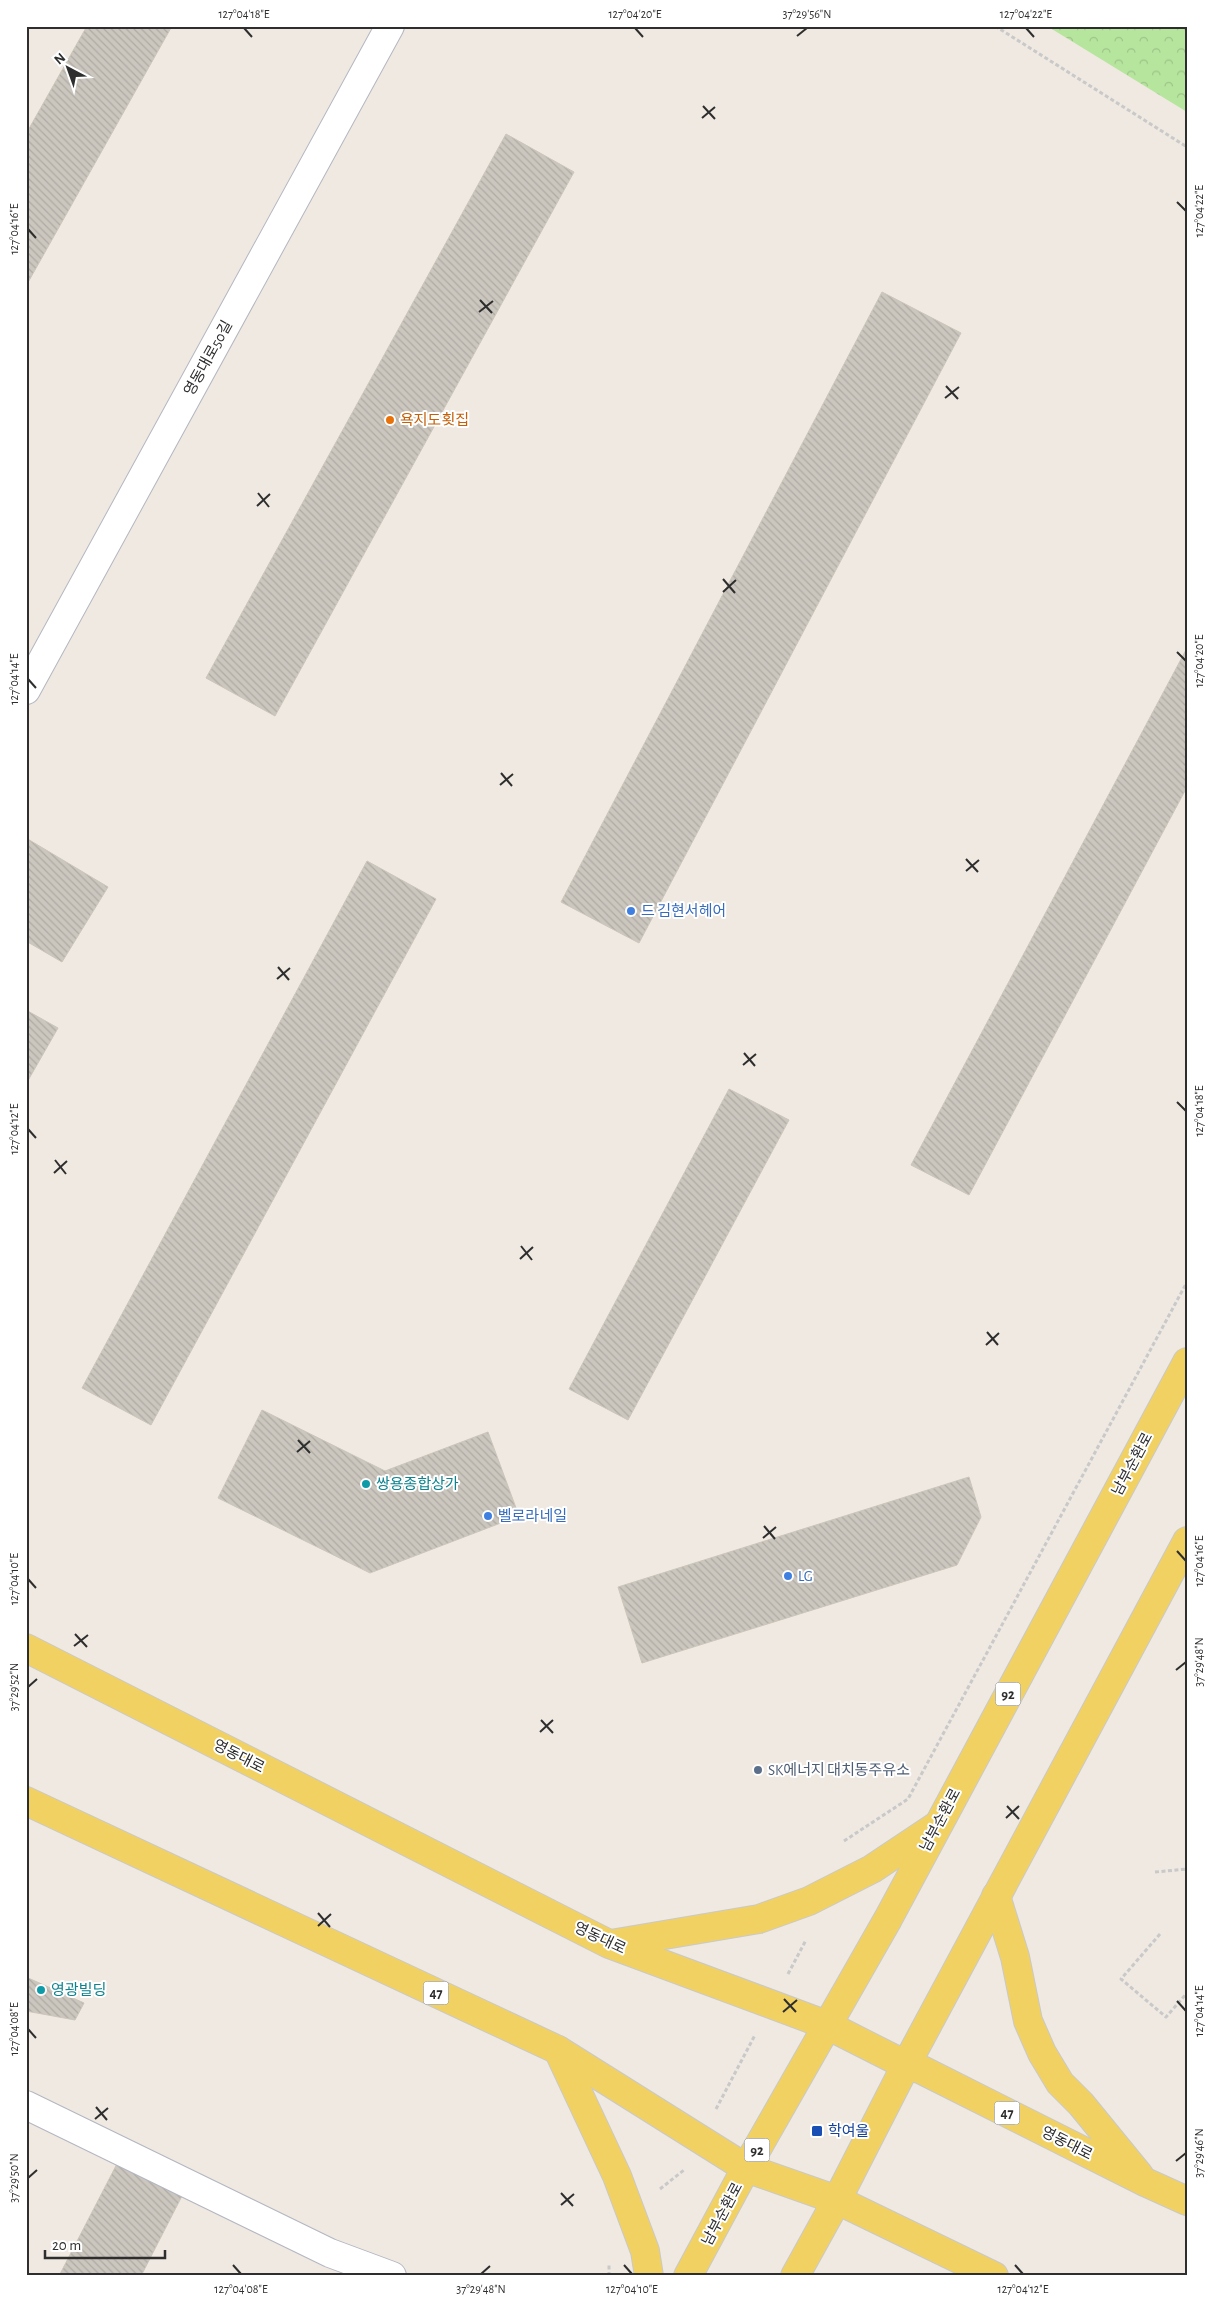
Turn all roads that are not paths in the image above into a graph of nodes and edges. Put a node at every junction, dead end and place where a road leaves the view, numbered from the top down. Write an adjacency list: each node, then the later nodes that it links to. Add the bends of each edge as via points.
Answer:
1 (390, 26): 2 (street, 영동대로50길)
2 (26, 690)
3 (1187, 1362): 7 (main road, 남부순환로 / 92)
4 (1187, 1541): 8 (main road)
5 (26, 1648): 9 (main road, 영동대로 / 47)
6 (26, 1801): 11 (main road, 47)
7 (938, 1825): 9 (main road, via 872,1869 809,1901 759,1919); 10 (main road, 남부순환로 / 92)
8 (996, 1896): 12 (main road); 15 (main road, via 1015,1957 1028,2021 1042,2054 1060,2083)
9 (609, 1944): 10 (main road, 영동대로 / 47)
10 (827, 2025): 12 (main road, 영동대로 / 47); 14 (main road, 남부순환로 / 92)
11 (558, 2050): 14 (main road, 47); 20 (main road, via 614,2169 645,2251)
12 (906, 2065): 15 (main road, 영동대로 / 47, via 922,2070); 16 (main road)
13 (26, 2105): 18 (street)
14 (746, 2168): 16 (main road, 47); 21 (main road, 남부순환로 / 92)
15 (1145, 2182): 17 (main road, 영동대로 / 47)
16 (837, 2200): 22 (main road); 23 (main road, 47)
17 (1187, 2201)
18 (329, 2264): 19 (street)
19 (392, 2276)
20 (648, 2276)
21 (688, 2276)
22 (796, 2276)
23 (994, 2276)

